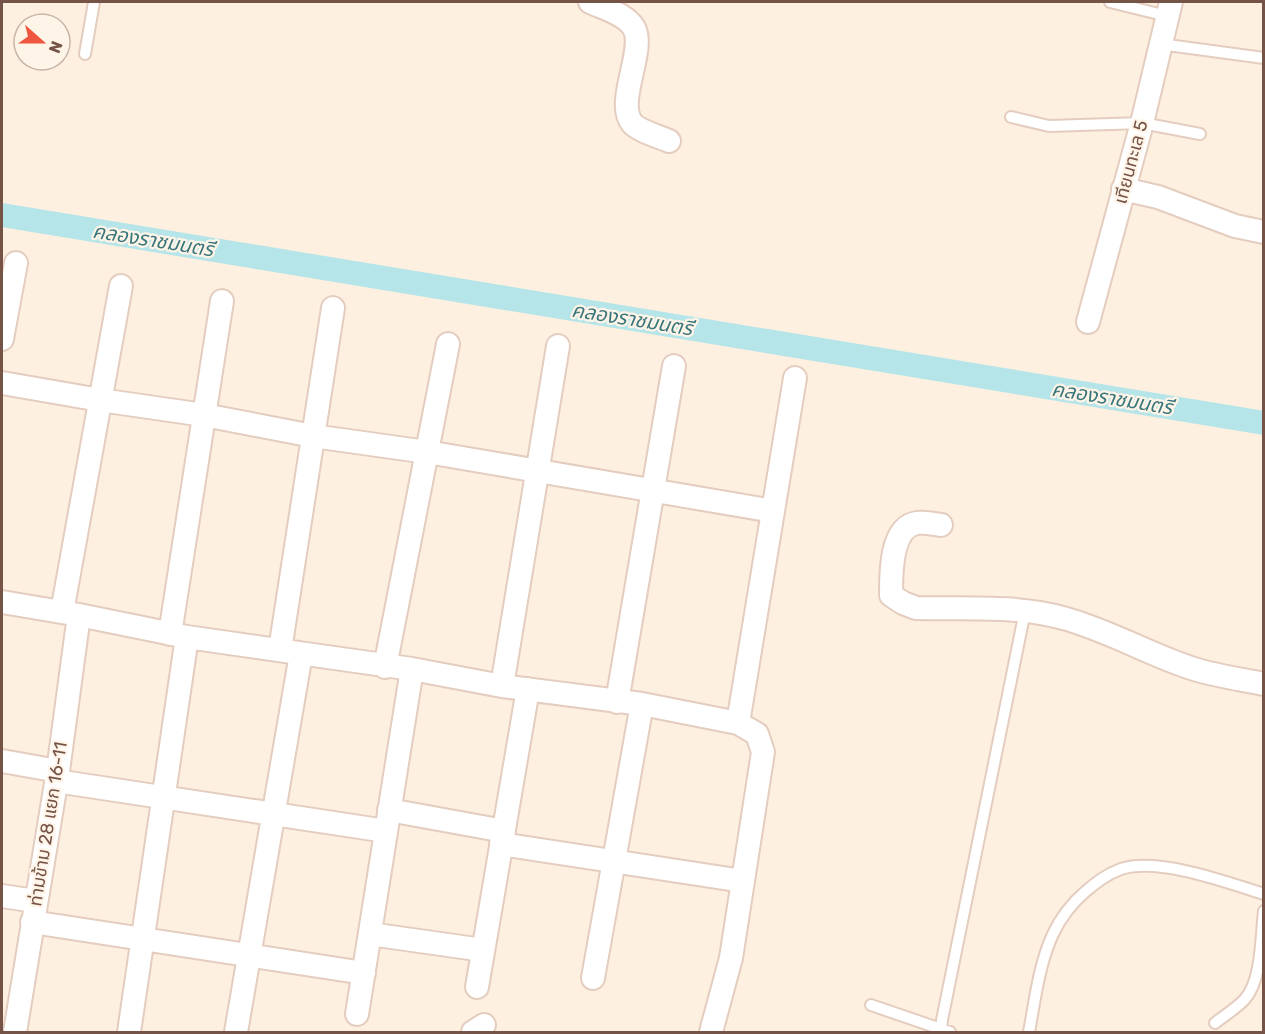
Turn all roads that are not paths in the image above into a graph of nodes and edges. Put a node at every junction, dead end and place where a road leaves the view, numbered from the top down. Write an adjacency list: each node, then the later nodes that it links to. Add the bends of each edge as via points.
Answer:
1 (94, 2): 6 (lane)
2 (590, 2): 11 (street, via 622,16 634,28 637,40 628,117 633,126)
3 (1110, 2): 4 (lane)
4 (1169, 9): 5 (street, เทียนทะเล 5)
5 (1160, 44): 7 (lane); 9 (street, เทียนทะเล 5)
6 (85, 54)
7 (1263, 58)
8 (1011, 117): 9 (lane, via 1049,126)
9 (1142, 123): 10 (lane); 12 (street, เทียนทะเล 5)
10 (1200, 134)
11 (669, 141)
12 (1123, 189): 13 (street); 18 (street, เทียนทะเล 5)
13 (1263, 232)
14 (16, 263): 19 (street)
15 (121, 286): 25 (street, ท่ามข้าม 28 แยก 16-11)
16 (222, 301): 26 (street)
17 (333, 308): 27 (street)
18 (1088, 322)
19 (2, 339)
20 (448, 344): 28 (street)
21 (558, 346): 29 (street)
22 (674, 366): 30 (street)
23 (795, 378): 31 (street)
24 (2, 383): 25 (street)
25 (100, 400): 26 (street); 35 (street, ท่ามข้าม 28 แยก 16-11)
26 (204, 415): 27 (street); 36 (street)
27 (313, 436): 28 (street); 37 (street)
28 (427, 452): 29 (street); 38 (street)
29 (537, 470): 30 (street); 41 (street)
30 (653, 491): 31 (street); 43 (street)
31 (773, 511): 45 (street)
32 (941, 525): 34 (street, via 915,523 904,528 896,540 891,595 916,608)
33 (2, 602): 35 (street)
34 (1025, 611): 40 (street, via 1091,626 1192,668); 68 (lane)
35 (70, 614): 36 (street); 47 (street, ท่ามข้าม 28 แยก 16-11)
36 (179, 635): 37 (street); 48 (street)
37 (290, 652): 38 (street); 49 (street)
38 (385, 666): 39 (street)
39 (412, 669): 41 (street); 50 (street)
40 (1263, 684)
41 (502, 686): 42 (street)
42 (528, 689): 43 (street); 51 (street)
43 (617, 702): 44 (street)
44 (642, 704): 45 (street); 52 (street)
45 (738, 723): 53 (street, via 757,734 763,752)
46 (2, 762): 47 (street)
47 (57, 776): 48 (street); 57 (street, ท่ามข้าม 28 แยก 16-11)
48 (163, 798): 49 (street); 59 (street)
49 (274, 813): 50 (street); 61 (street)
50 (388, 821): 51 (street); 58 (street)
51 (502, 838): 52 (street); 60 (street)
52 (614, 861): 53 (street); 63 (street)
53 (743, 881): 72 (street, via 731,958)
54 (1263, 894): 73 (lane, via 1206,876 1144,866 1122,868 1103,876 1064,914 1052,935)
55 (2, 896): 57 (street)
56 (1263, 910): 67 (lane, via 1257,976 1251,991)
57 (33, 912): 59 (street); 69 (street, ท่ามข้าม 28 แยก 16-11)
58 (370, 934): 60 (street); 62 (street)
59 (143, 939): 61 (street); 70 (street)
60 (483, 950): 64 (street)
61 (250, 954): 62 (street); 71 (street)
62 (363, 973): 66 (street)
63 (593, 978)
64 (477, 987)
65 (871, 1005): 68 (lane)
66 (357, 1014)
67 (1215, 1023)
68 (946, 1031)
69 (15, 1032)
70 (129, 1032)
71 (236, 1032)
72 (711, 1032)
73 (1029, 1032)

